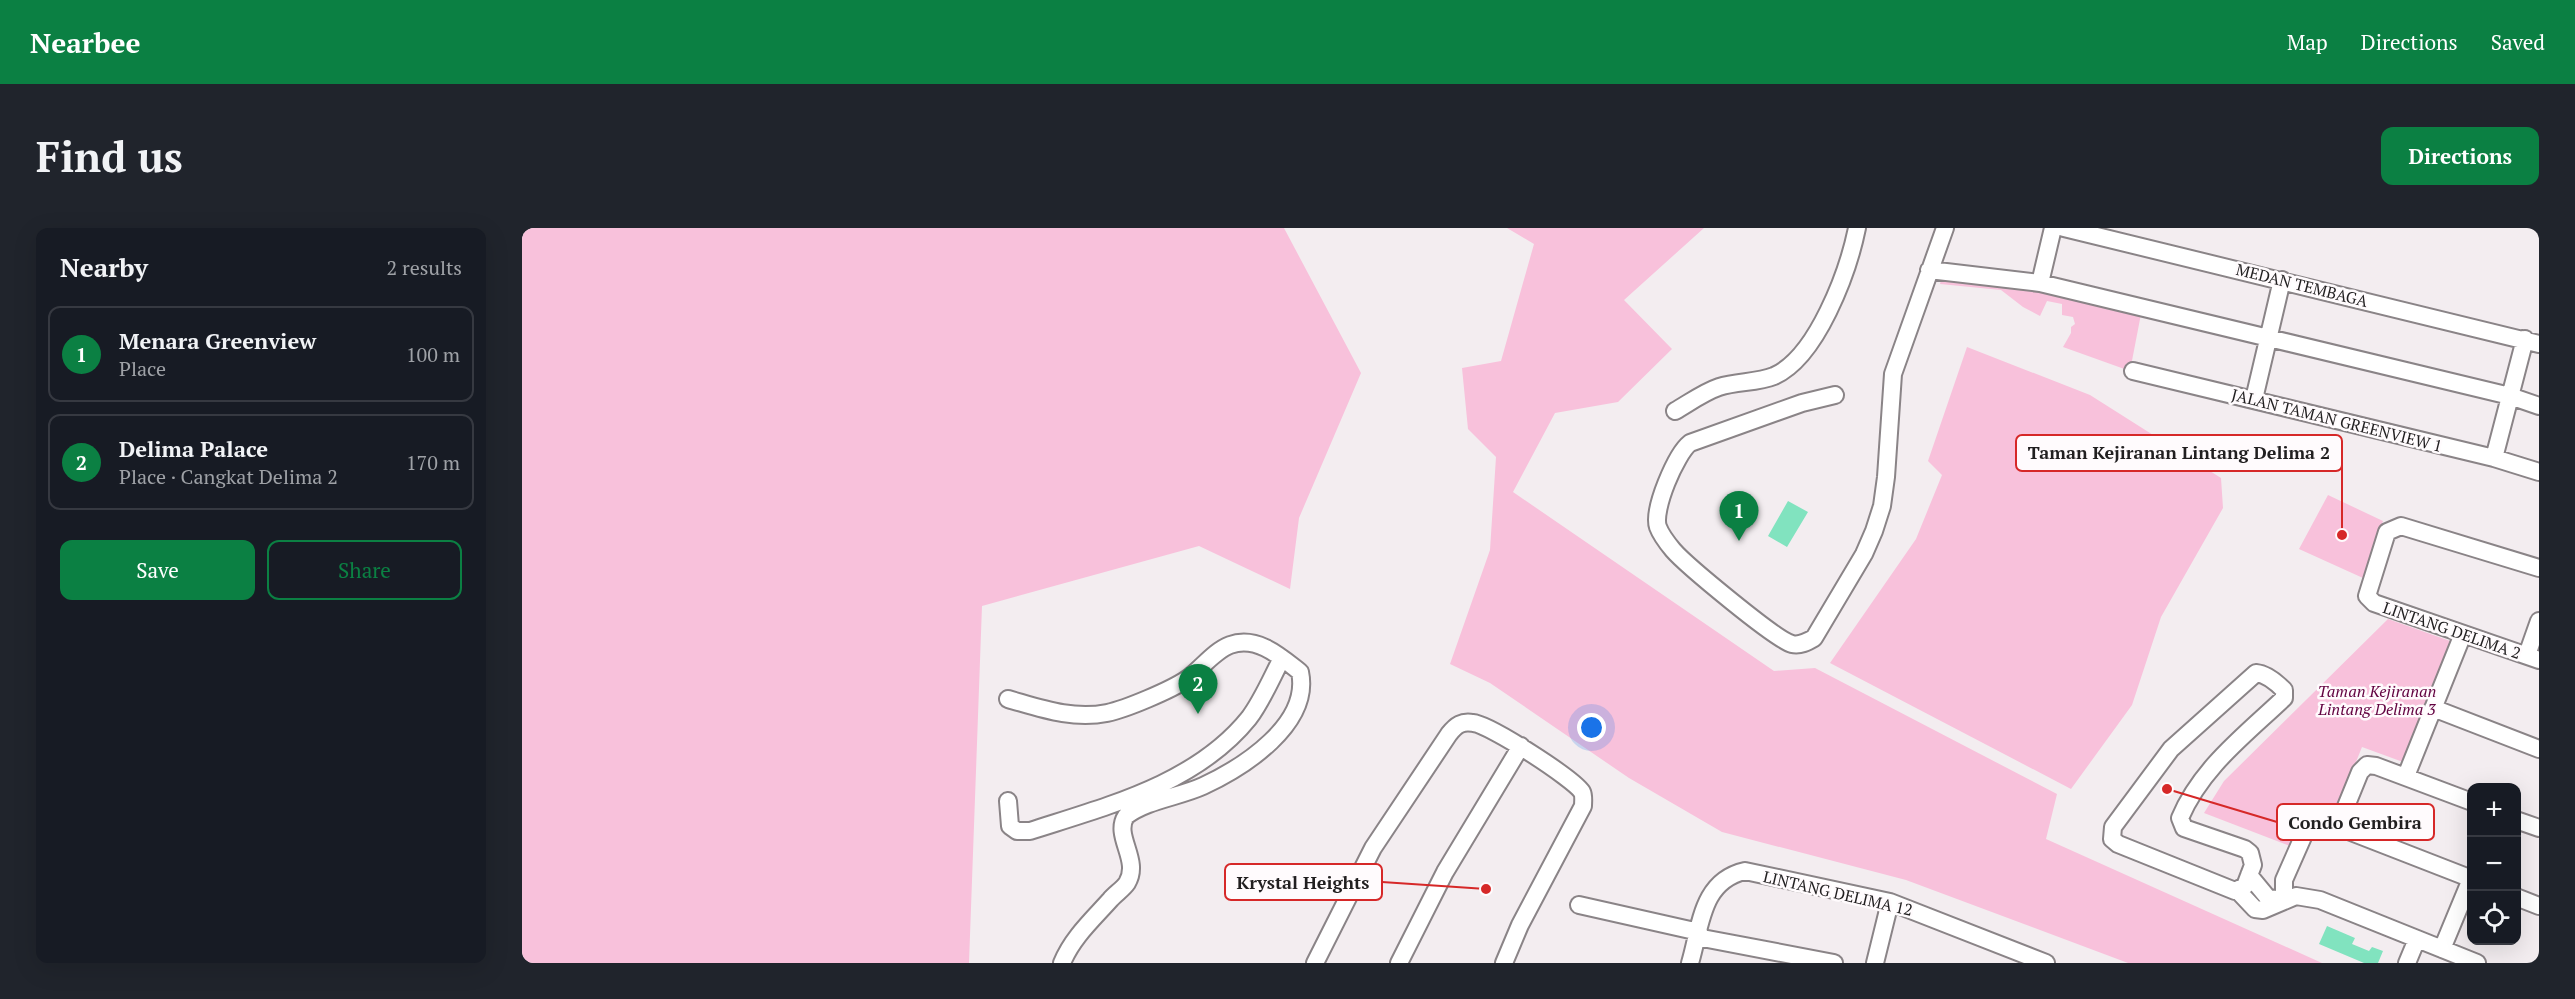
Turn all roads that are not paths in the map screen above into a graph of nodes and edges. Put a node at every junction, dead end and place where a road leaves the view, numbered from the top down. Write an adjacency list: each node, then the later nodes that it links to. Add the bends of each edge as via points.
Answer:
1 (1857, 228): 15 (street, via 1850,262 1811,344 1796,362 1773,376 1718,387)
2 (1945, 228): 5 (street)
3 (2053, 228): 7 (street)
4 (2064, 228): 6 (street, MEDAN TEMBAGA)
5 (1929, 270): 7 (street); 11 (street, via 1893,374 1886,477 1874,531 1814,638 1794,644 1766,628 1674,551 1659,528 1657,512 1678,457 1690,443)
6 (2282, 280): 8 (street); 9 (street, MEDAN TEMBAGA)
7 (2040, 283): 8 (street)
8 (2268, 338): 12 (street); 13 (street)
9 (2532, 342): 12 (street)
10 (2133, 371): 13 (street, JALAN TAMAN GREENVIEW 1)
11 (1835, 395)
12 (2510, 396): 14 (street); 16 (street)
13 (2254, 399): 16 (street, JALAN TAMAN GREENVIEW 1)
14 (2539, 406)
15 (1675, 411)
16 (2494, 458): 17 (street, JALAN TAMAN GREENVIEW 1)
17 (2539, 472)
18 (2539, 568): 20 (street, LINTANG DELIMA 2, via 2401,526 2387,532 2367,596 2374,603)
19 (2539, 621): 22 (street)
20 (2463, 634): 22 (street, LINTANG DELIMA 2); 24 (street)
21 (1282, 658): 23 (street, via 1256,644 1230,645 1175,686 1105,713 1068,715); 29 (street, via 1249,717 1221,747 1163,783 1030,831 1017,831 1010,826); 45 (street, via 1300,672 1302,684 1290,718 1268,744 1229,772 1131,812 1122,827 1131,858 1127,883 1084,929)
22 (2533, 658)
23 (1008, 699)
24 (2433, 708): 26 (street); 27 (street)
25 (1521, 746): 46 (street, via 1481,724 1464,722 1456,726 1373,848); 47 (street, via 1445,872); 48 (street, via 1577,788 1582,793 1583,806)
26 (2539, 750)
27 (2406, 776): 28 (street); 31 (street, via 2367,765 2360,772)
28 (2467, 800)
29 (1008, 801)
30 (2521, 821): 32 (street)
31 (2338, 826): 34 (street); 38 (street, via 2320,818 2310,821 2284,880)
32 (2539, 828)
33 (2249, 875): 36 (street); 36 (street, via 2253,865 2250,853 2184,828 2180,818 2204,774 2284,698 2279,684 2256,673 2171,749 2111,834 2118,844); 38 (street, via 2268,898)
34 (2467, 877)
35 (2467, 889): 44 (street)
36 (2238, 891): 38 (street, via 2255,909 2263,910)
37 (2521, 899): 41 (street)
38 (2284, 900): 43 (street, via 2320,900)
39 (1890, 902): 42 (street, LINTANG DELIMA 12, via 1744,871 1729,874 1712,890); 51 (street); 52 (street, LINTANG DELIMA 12)
40 (1579, 905): 42 (street)
41 (2539, 906)
42 (1698, 934): 49 (street); 50 (street)
43 (2417, 939): 44 (street); 53 (street)
44 (2442, 949): 54 (street)
45 (1062, 963)
46 (1315, 963)
47 (1399, 963)
48 (1504, 963)
49 (1690, 963)
50 (1834, 963)
51 (1875, 963)
52 (2046, 963)
53 (2407, 963)
54 (2477, 963)

